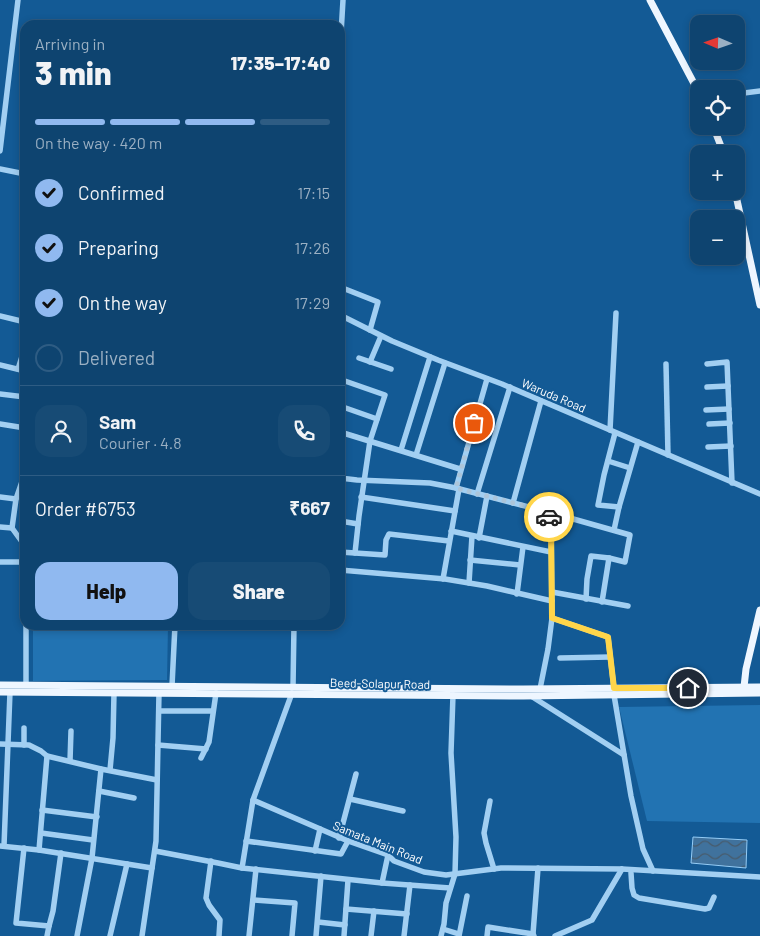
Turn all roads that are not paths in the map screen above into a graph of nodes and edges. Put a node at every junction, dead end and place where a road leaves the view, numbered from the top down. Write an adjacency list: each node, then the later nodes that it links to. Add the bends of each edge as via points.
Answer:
1 (18, 0): 8 (street)
2 (344, 0): 4 (street)
3 (650, 0): 5 (main road)
4 (342, 20)
5 (692, 80)
6 (760, 91): 7 (street)
7 (745, 93)
8 (0, 151)
9 (0, 169): 10 (street)
10 (20, 173)
11 (737, 200): 13 (main road)
12 (345, 289): 18 (street, via 378,302)
13 (760, 305)
14 (616, 312): 46 (street)
15 (0, 316): 17 (street)
16 (345, 318): 18 (street, Waruda Road)
17 (20, 321)
18 (370, 330): 19 (street, Waruda Road)
19 (381, 336): 20 (street, Waruda Road); 22 (street)
20 (430, 357): 24 (street, Waruda Road); 52 (street)
21 (359, 358): 22 (street)
22 (370, 362): 29 (street)
23 (20, 363): 28 (street)
24 (445, 363): 30 (street, Waruda Road); 53 (street)
25 (666, 364): 54 (street)
26 (707, 364): 32 (street, via 727,362)
27 (0, 366): 28 (street)
28 (18, 369)
29 (391, 369)
30 (487, 379): 33 (street, Waruda Road); 57 (street)
31 (345, 381): 41 (street, via 385,395)
32 (728, 386): 34 (street); 39 (street)
33 (510, 387): 37 (street, Waruda Road); 63 (street)
34 (706, 387)
35 (0, 394): 36 (street)
36 (20, 396)
37 (541, 401): 46 (street, Waruda Road); 69 (street)
38 (345, 408): 41 (street)
39 (729, 409): 40 (street); 42 (street)
40 (706, 410)
41 (377, 419): 48 (street)
42 (730, 423): 44 (street); 50 (street)
43 (0, 424): 45 (street)
44 (709, 424)
45 (20, 427)
46 (613, 431): 49 (street, Waruda Road); 55 (street)
47 (345, 434): 48 (street)
48 (370, 441): 52 (street); 59 (street)
49 (638, 442): 54 (street, Waruda Road); 56 (street)
50 (731, 446): 51 (street); 60 (street)
51 (708, 447)
52 (401, 450): 53 (street)
53 (416, 455): 57 (street)
54 (668, 455): 60 (street, Waruda Road)
55 (608, 462): 56 (street); 70 (street, via 598,505)
56 (630, 468): 70 (street)
57 (460, 469): 62 (street)
58 (345, 478): 59 (street)
59 (364, 481): 62 (street, via 430,483); 66 (street)
60 (732, 482): 64 (street, Waruda Road)
61 (20, 487): 68 (street)
62 (457, 488): 63 (street); 71 (street)
63 (477, 494): 65 (street)
64 (760, 494)
65 (487, 496): 69 (street); 80 (street)
66 (361, 497): 71 (street); 74 (street)
67 (0, 498): 68 (street)
68 (16, 499): 76 (street)
69 (513, 503): 72 (street)
70 (619, 507): 77 (street)
71 (455, 511): 78 (street)
72 (548, 512): 77 (street); 84 (street)
73 (345, 522): 74 (street)
74 (358, 524): 86 (street)
75 (0, 527): 76 (street)
76 (12, 528): 81 (street)
77 (614, 530): 87 (street, via 630,535 625,562)
78 (451, 531): 79 (street); 82 (street)
79 (472, 536): 80 (street); 88 (street)
80 (479, 538): 83 (street)
81 (20, 539)
82 (450, 541): 86 (street, via 389,534 385,555); 93 (street)
83 (523, 547): 84 (street); 91 (street)
84 (551, 552): 95 (street)
85 (345, 553): 86 (street)
86 (355, 554)
87 (609, 558): 97 (street, via 591,556); 99 (street)
88 (470, 560): 91 (street); 94 (street)
89 (0, 562): 90 (street)
90 (20, 562)
91 (520, 565): 96 (street)
92 (345, 570): 93 (street)
93 (443, 579): 94 (street)
94 (469, 583): 96 (street)
95 (552, 592): 97 (street); 98 (street)
96 (517, 594): 98 (street)
97 (586, 599): 99 (street)
98 (552, 602): 102 (street)
99 (602, 602): 100 (street)
100 (628, 606)
101 (760, 610): 111 (main road)
102 (552, 618): 106 (street, via 608,637); 113 (street)
103 (26, 630): 109 (street)
104 (175, 630): 110 (street)
105 (294, 630): 114 (street)
106 (610, 657): 107 (street); 118 (street)
107 (560, 658)
108 (0, 685): 109 (main road, Beed-Solapur Road)
109 (26, 685): 110 (main road, Beed-Solapur Road)
110 (172, 686): 114 (main road, Beed-Solapur Road)
111 (744, 687): 112 (main road, Beed-Solapur Road); 118 (main road, Beed-Solapur Road)
112 (760, 687)
113 (540, 689): 114 (main road, Beed-Solapur Road); 118 (main road, Beed-Solapur Road)
114 (292, 690): 120 (main road, Beed-Solapur Road); 122 (main road, Beed-Solapur Road); 144 (street)
115 (0, 692): 116 (main road, Beed-Solapur Road)
116 (10, 692): 119 (main road, Beed-Solapur Road); 129 (street)
117 (159, 692): 119 (main road, Beed-Solapur Road); 120 (main road, Beed-Solapur Road); 124 (street)
118 (614, 692): 121 (main road, Beed-Solapur Road); 123 (main road, Beed-Solapur Road); 133 (street)
119 (114, 693): 138 (street)
120 (216, 693): 125 (street)
121 (760, 693)
122 (453, 695): 123 (main road, Beed-Solapur Road); 173 (street, via 451,753)
123 (531, 696): 133 (street)
124 (159, 711): 125 (street); 131 (street)
125 (213, 711): 132 (street)
126 (24, 728): 130 (street)
127 (71, 731): 136 (street)
128 (0, 744): 129 (street)
129 (8, 744): 130 (street); 155 (street)
130 (24, 745): 134 (street)
131 (158, 745): 132 (street); 140 (street)
132 (206, 748): 135 (street)
133 (624, 755): 171 (street, via 643,850)
134 (47, 756): 136 (street); 146 (street)
135 (201, 758)
136 (70, 761): 137 (street)
137 (101, 769): 138 (street); 141 (street)
138 (110, 770): 140 (street)
139 (356, 774): 143 (street)
140 (157, 780): 158 (street)
141 (99, 791): 142 (street); 148 (street)
142 (134, 798)
143 (350, 798): 147 (street); 151 (street)
144 (253, 800): 149 (street, Samata Main Road); 153 (street)
145 (490, 801): 169 (street, via 484,833)
146 (42, 810): 148 (street); 150 (street)
147 (403, 810)
148 (97, 817): 152 (street)
149 (320, 829): 151 (street, Samata Main Road); 159 (street)
150 (41, 833): 152 (street); 157 (street)
151 (339, 838): 154 (street, Samata Main Road)
152 (93, 840): 162 (street)
153 (246, 841): 159 (street); 166 (street)
154 (348, 841): 159 (street, via 341,854); 161 (street, Samata Main Road)
155 (2, 846): 156 (street)
156 (24, 848): 157 (street); 188 (street, via 16,923)
157 (39, 850): 160 (street)
158 (154, 851): 163 (street); 165 (street)
159 (315, 851)
160 (60, 853): 162 (street); 188 (street, via 54,911)
161 (388, 855): 173 (street, Samata Main Road, via 394,861 424,872); 177 (street)
162 (92, 858): 164 (street); 193 (street)
163 (210, 861): 166 (street); 196 (street, via 206,898 220,920)
164 (127, 864): 165 (street); 194 (street)
165 (152, 868): 195 (street)
166 (242, 868): 168 (street)
167 (538, 868): 169 (street, Samata Main Road); 170 (street, Samata Main Road); 191 (street)
168 (256, 869): 174 (street); 182 (street)
169 (494, 869): 173 (street, Samata Main Road)
170 (622, 871): 171 (street); 172 (street); 204 (street, via 592,920)
171 (653, 871): 175 (street)
172 (632, 873): 175 (street); 181 (street, via 632,888 639,898 705,909 709,908)
173 (455, 874): 179 (street)
174 (321, 876): 176 (street); 186 (street)
175 (760, 878)
176 (348, 880): 177 (street); 183 (street)
177 (382, 883): 178 (street)
178 (410, 885): 179 (street); 185 (street)
179 (450, 888): 189 (street)
180 (467, 896): 190 (street)
181 (714, 897)
182 (253, 900): 197 (street); 198 (street, via 295,903)
183 (346, 909): 184 (street); 187 (street)
184 (374, 911): 185 (street); 201 (street)
185 (407, 914): 202 (street)
186 (318, 922): 187 (street); 199 (street)
187 (345, 925): 200 (street)
188 (49, 926): 192 (street)
189 (442, 933): 190 (street)
190 (459, 935)
191 (534, 935): 203 (street, via 488,927)
192 (47, 936)
193 (77, 936)
194 (110, 936)
195 (142, 936)
196 (219, 936)
197 (249, 936)
198 (292, 936)
199 (316, 936)
200 (344, 936)
201 (371, 936)
202 (404, 936)
203 (487, 936)
204 (555, 936)

